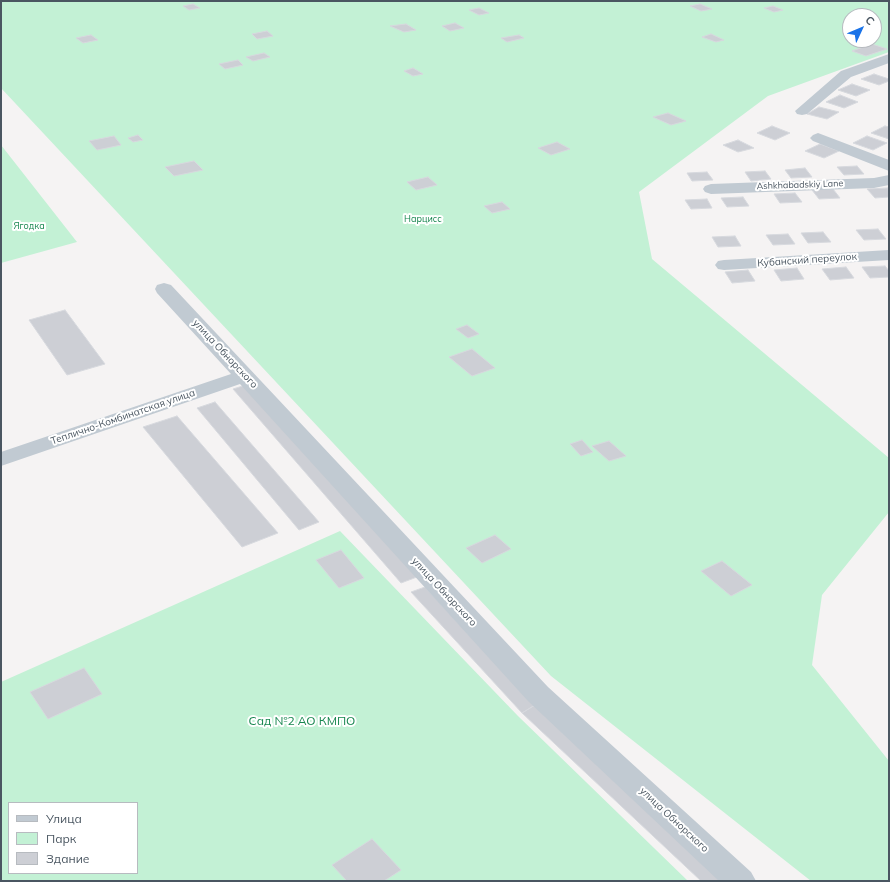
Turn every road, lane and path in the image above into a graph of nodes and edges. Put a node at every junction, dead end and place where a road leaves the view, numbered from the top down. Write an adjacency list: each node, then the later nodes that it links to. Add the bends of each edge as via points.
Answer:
1 (889, 58): 2 (street, via 846,74)
2 (802, 111)
3 (818, 138): 4 (street)
4 (889, 165)
5 (889, 180): 6 (street, Ashkhabadskiy Lane)
6 (711, 189)
7 (889, 255): 8 (street, Кубанский переулок)
8 (724, 265)
9 (164, 289): 10 (street, улица Обнорского)
10 (245, 376): 11 (street, Теплично-Комбинатская улица); 12 (street, улица Обнорского, via 538,694)
11 (1, 459)
12 (740, 881)

